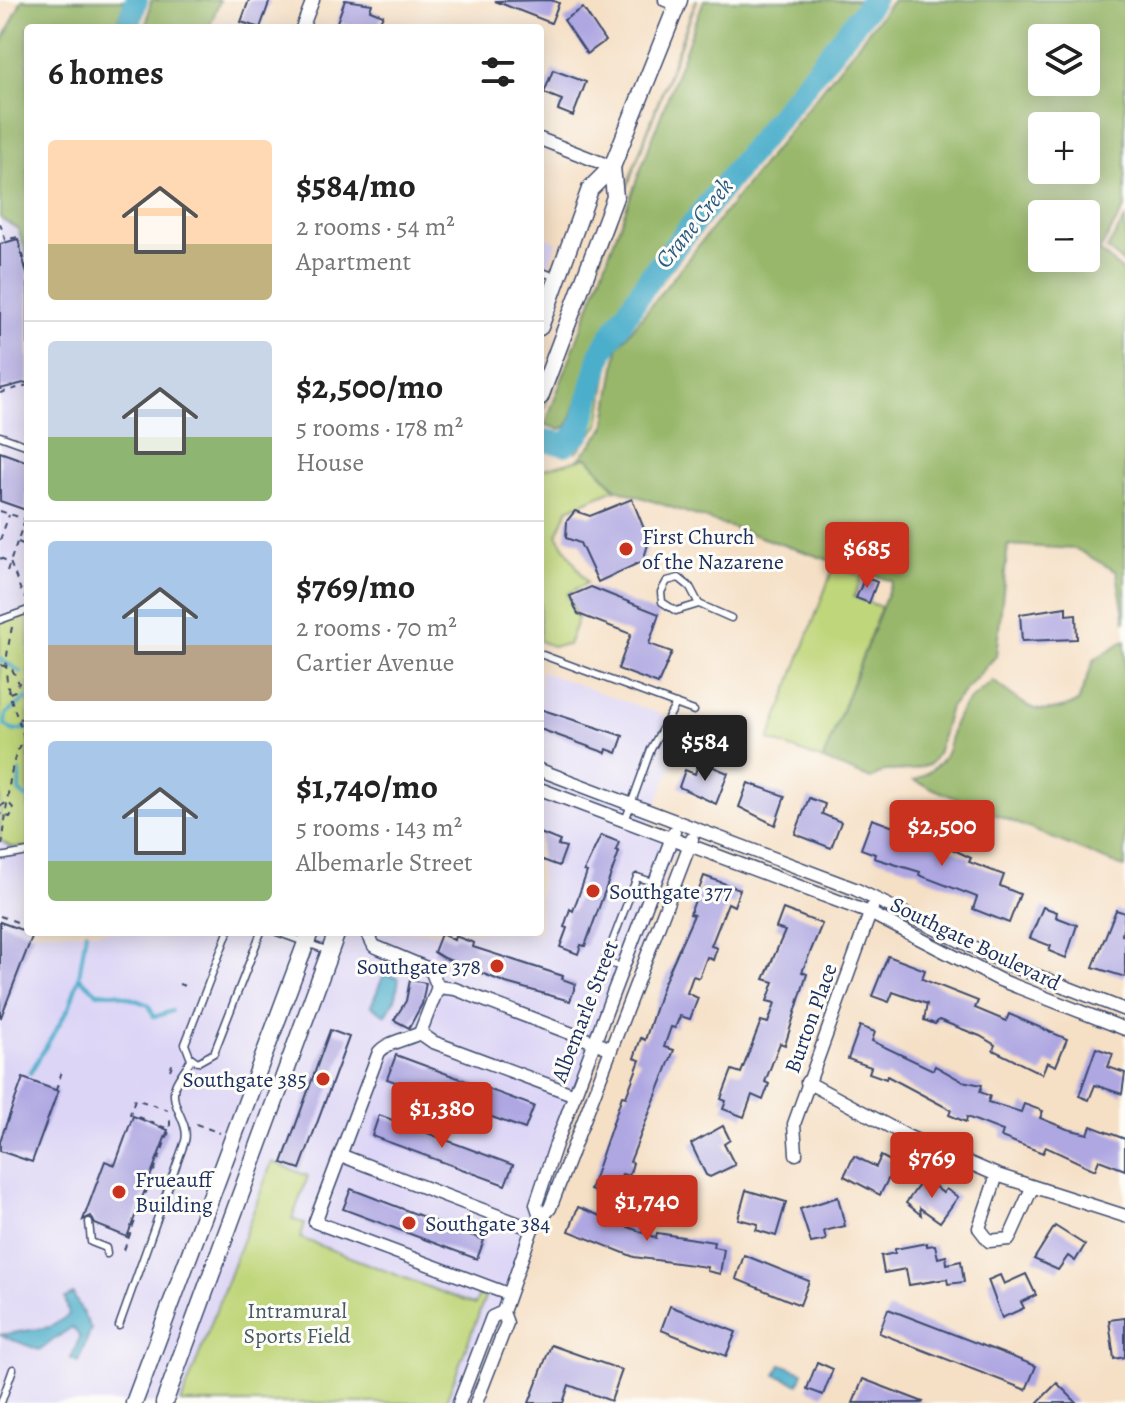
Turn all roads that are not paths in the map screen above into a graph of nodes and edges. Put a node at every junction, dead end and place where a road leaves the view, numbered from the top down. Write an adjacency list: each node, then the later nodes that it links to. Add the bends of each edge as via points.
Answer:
1 (313, 0): 3 (street)
2 (673, 1): 5 (main road)
3 (304, 24)
4 (544, 141): 5 (street)
5 (612, 167): 7 (main road, via 590,189); 9 (main road, via 615,197)
6 (544, 273): 7 (lane)
7 (558, 278): 8 (main road)
8 (544, 316)
9 (544, 386)
10 (0, 436): 11 (lane)
11 (24, 445)
12 (699, 604): 12 (lane, via 679,578 667,581 661,592 662,602 676,611); 14 (lane)
13 (24, 611): 15 (lane)
14 (731, 618)
15 (0, 620)
16 (544, 655): 17 (lane)
17 (676, 704): 18 (lane); 21 (lane, via 651,749)
18 (694, 711)
19 (544, 772): 21 (street, Southgate Boulevard)
20 (544, 791): 22 (street, Southgate Boulevard)
21 (632, 805): 22 (lane); 23 (street, Southgate Boulevard)
22 (625, 821): 25 (street, Southgate Boulevard)
23 (678, 822): 24 (street, Southgate Boulevard); 25 (street, Albemarle Street)
24 (696, 829): 26 (street, Albemarle Street); 31 (street, Southgate Boulevard)
25 (672, 836): 26 (street, Southgate Boulevard); 29 (street, Albemarle Street)
26 (690, 844): 30 (street, Albemarle Street); 32 (street, Southgate Boulevard)
27 (24, 853): 28 (lane)
28 (0, 857)
29 (655, 883): 30 (street); 39 (street, Albemarle Street); 39 (lane, via 637,877 605,961)
30 (672, 889): 40 (street, Albemarle Street)
31 (876, 898): 32 (street, Burton Place); 42 (street, Southgate Boulevard, via 1007,964)
32 (870, 913): 43 (street, Southgate Boulevard, via 1022,990); 48 (street, Burton Place)
33 (226, 936): 47 (lane, via 185,1044)
34 (259, 936): 47 (lane, via 214,1053 198,1062)
35 (336, 936): 38 (main road)
36 (369, 936): 41 (street, via 374,946 431,970)
37 (308, 937): 38 (lane); 67 (main road)
38 (330, 952): 68 (main road)
39 (623, 968): 40 (street); 45 (street, Albemarle Street)
40 (639, 974): 46 (street, Albemarle Street)
41 (438, 987): 44 (street); 45 (street)
42 (1125, 1010)
43 (1125, 1029)
44 (420, 1033): 49 (street); 52 (street, via 379,1052)
45 (594, 1042): 46 (street); 49 (street, Albemarle Street)
46 (609, 1048): 50 (street, Albemarle Street)
47 (192, 1058): 64 (lane, via 175,1086 187,1135)
48 (807, 1082): 51 (street, Burton Place, via 794,1124); 55 (street, via 909,1137)
49 (576, 1092): 50 (street); 53 (street, Albemarle Street)
50 (592, 1094): 54 (street, Albemarle Street)
51 (796, 1154)
52 (340, 1155): 60 (street); 62 (street, via 315,1222)
53 (552, 1156): 54 (street); 57 (street, Albemarle Street, via 536,1204)
54 (568, 1161): 57 (street, Albemarle Street, via 550,1208)
55 (997, 1175): 56 (street); 56 (street, via 979,1228 989,1241 1009,1239)
56 (1032, 1188): 58 (street)
57 (540, 1216): 60 (street, Albemarle Street)
58 (1125, 1216)
59 (89, 1222): 61 (lane, via 91,1242 106,1248)
60 (532, 1229): 62 (street, Albemarle Street)
61 (107, 1254)
62 (508, 1294): 63 (street, Albemarle Street)
63 (503, 1312): 69 (street, Albemarle Street, via 492,1317); 70 (street, Albemarle Street, via 507,1323)
64 (119, 1326)
65 (13, 1369): 66 (lane)
66 (1, 1403)
67 (134, 1403)
68 (164, 1403)
69 (459, 1403)
70 (476, 1403)

